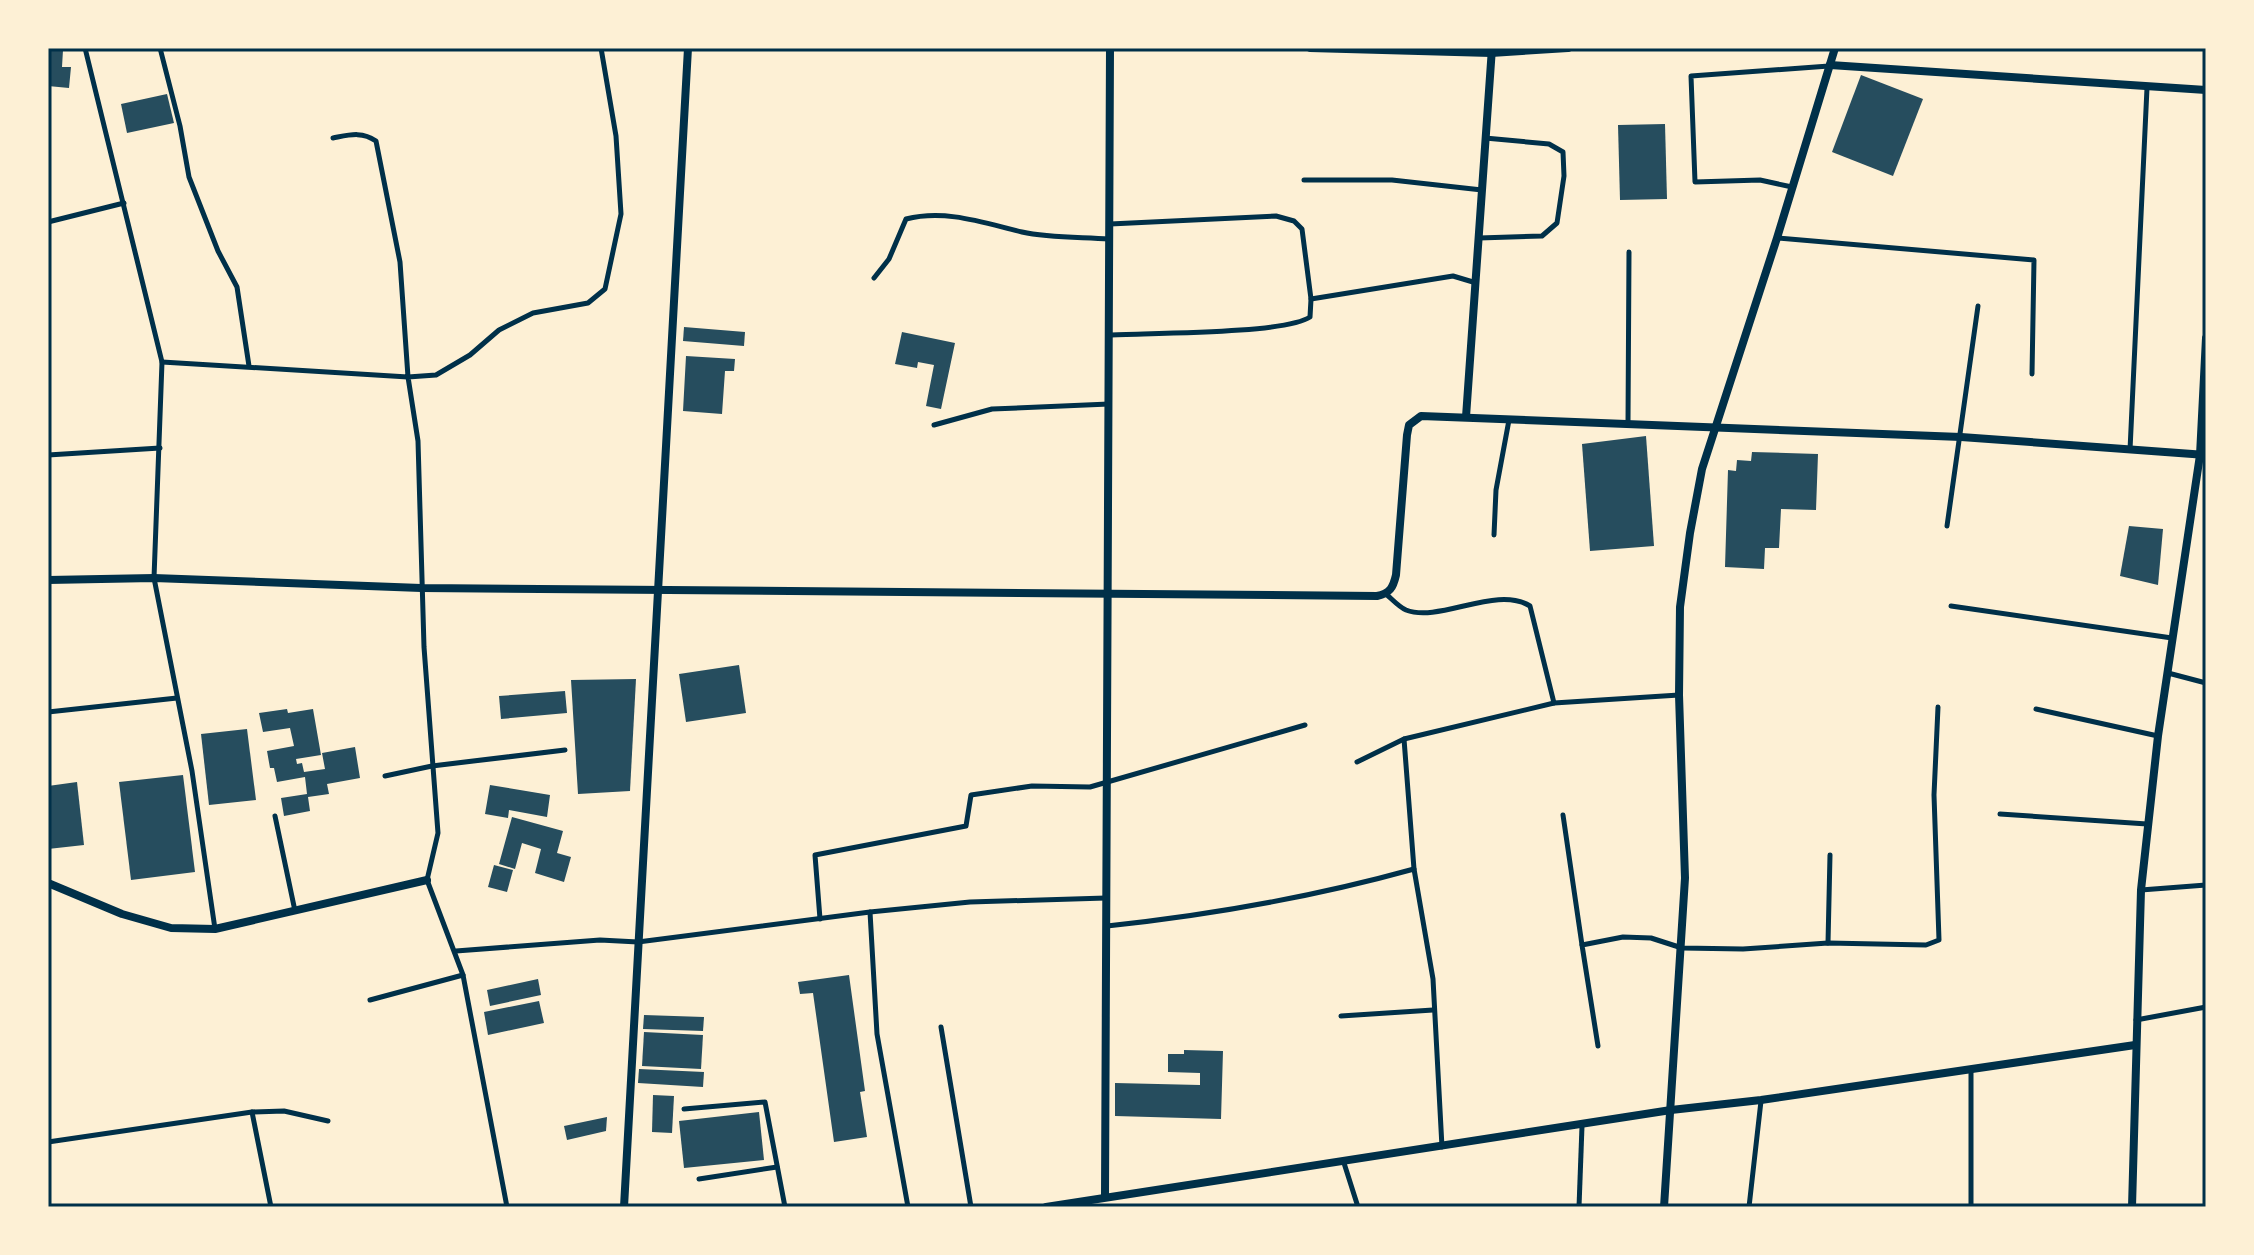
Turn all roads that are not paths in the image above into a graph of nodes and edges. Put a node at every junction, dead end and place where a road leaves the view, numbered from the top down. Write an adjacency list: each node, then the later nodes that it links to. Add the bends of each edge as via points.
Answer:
1 (85, 48): 18 (lane)
2 (160, 48): 32 (lane, via 189,177 237,287)
3 (601, 48): 34 (lane, via 616,136 621,214 605,289 588,303 533,313 499,330 436,375)
4 (688, 48): 51 (street)
5 (1110, 48): 20 (street)
6 (1310, 48): 9 (street)
7 (1568, 48): 9 (street)
8 (1835, 48): 10 (street)
9 (1491, 51): 14 (street)
10 (1830, 65): 11 (street); 16 (street); 16 (lane, via 1691,76 1695,182 1760,180)
11 (2147, 88): 12 (street); 43 (lane)
12 (2206, 90)
13 (333, 138): 34 (lane, via 355,133 376,141 400,262)
14 (1484, 138): 17 (street); 21 (lane, via 1549,144 1563,152 1564,176 1557,223 1542,236)
15 (1304, 180): 17 (lane, via 1392,180)
16 (1793, 187): 22 (street)
17 (1482, 190): 21 (street)
18 (124, 203): 19 (lane); 31 (lane)
19 (48, 222)
20 (1110, 224): 23 (street); 27 (lane, via 1276,216 1294,221 1302,229)
21 (1477, 238): 26 (street)
22 (1777, 238): 33 (lane, via 2034,260); 40 (street)
23 (1110, 239): 25 (lane, via 1024,233 986,221 918,216 906,219 889,259); 29 (street)
24 (1629, 252): 38 (lane)
25 (874, 278)
26 (1473, 282): 27 (lane, via 1453,276); 36 (street)
27 (1311, 299): 29 (lane, via 1310,317 1302,322)
28 (1978, 306): 41 (lane)
29 (1109, 335): 35 (street)
30 (2206, 338): 45 (street)
31 (162, 362): 32 (lane); 42 (lane)
32 (249, 366): 34 (lane)
33 (2032, 374)
34 (408, 377): 50 (lane, via 418,441)
35 (1110, 404): 39 (lane, via 992,409); 52 (street)
36 (1466, 417): 37 (street); 53 (street, via 1421,416 1409,425 1396,575)
37 (1509, 419): 38 (street); 47 (lane)
38 (1628, 424): 40 (street)
39 (934, 425)
40 (1715, 428): 41 (street); 58 (street, via 1702,469 1680,607)
41 (1961, 437): 43 (street); 46 (lane)
42 (160, 448): 44 (lane); 48 (lane)
43 (2130, 451): 45 (street)
44 (48, 455)
45 (2203, 455): 55 (street)
46 (1947, 526)
47 (1494, 535)
48 (154, 578): 49 (street); 50 (street); 59 (lane)
49 (48, 580)
50 (421, 588): 51 (street); 69 (lane)
51 (658, 589): 52 (street); 88 (street)
52 (1107, 593): 53 (street); 71 (street)
53 (1386, 594): 60 (lane, via 1404,609 1419,613 1497,600 1530,606)
54 (1951, 606): 55 (lane)
55 (2172, 638): 56 (street)
56 (2168, 673): 57 (lane); 65 (street)
57 (2206, 683)
58 (1679, 695): 60 (lane); 91 (street)
59 (177, 698): 63 (lane); 87 (lane)
60 (1554, 703): 66 (lane)
61 (1938, 707): 89 (lane, via 1934,795 1939,940 1926,945)
62 (2036, 709): 65 (lane)
63 (48, 712)
64 (1305, 725): 71 (lane)
65 (2158, 736): 75 (street)
66 (1404, 739): 68 (lane); 77 (lane)
67 (565, 750): 69 (lane)
68 (1357, 762)
69 (432, 766): 70 (lane); 78 (lane, via 438,833)
70 (385, 776)
71 (1106, 782): 82 (street); 85 (lane, via 971,795 966,826 815,855)
72 (2000, 814): 75 (lane)
73 (1563, 815): 90 (lane)
74 (275, 816): 83 (lane)
75 (2147, 824): 81 (street)
76 (1830, 855): 89 (lane)
77 (1414, 869): 86 (lane, via 1245,908); 96 (lane, via 1433,979)
78 (427, 880): 83 (street); 92 (lane)
79 (48, 883): 87 (street, via 171,928)
80 (2206, 885): 81 (lane)
81 (2141, 890): 98 (street)
82 (1107, 898): 84 (lane, via 970,902); 86 (street)
83 (295, 912): 87 (street)
84 (870, 912): 85 (lane); 119 (lane, via 877,1034)
85 (820, 919): 88 (lane)
86 (1107, 926): 114 (street)
87 (215, 929)
88 (638, 942): 92 (lane); 117 (street)
89 (1828, 943): 91 (lane)
90 (1582, 945): 91 (lane, via 1623,937 1651,938); 101 (lane)
91 (1682, 948): 105 (street)
92 (456, 951): 93 (lane)
93 (463, 975): 94 (lane); 116 (lane)
94 (370, 1000)
95 (2206, 1007): 98 (lane)
96 (1433, 1010): 97 (lane); 110 (lane)
97 (1341, 1016)
98 (2136, 1020): 100 (street)
99 (941, 1027): 120 (lane)
100 (2135, 1045): 102 (street); 127 (street)
101 (1598, 1046)
102 (1971, 1070): 103 (street); 126 (lane)
103 (1761, 1100): 105 (street); 125 (lane)
104 (684, 1109): 112 (lane, via 765,1102)
105 (1671, 1110): 108 (street); 124 (street)
106 (252, 1112): 107 (lane, via 284,1111); 109 (lane); 115 (lane)
107 (328, 1121)
108 (1582, 1126): 110 (street); 123 (lane)
109 (48, 1142)
110 (1442, 1148): 111 (street)
111 (1344, 1163): 114 (street); 122 (lane)
112 (777, 1167): 113 (lane); 118 (lane)
113 (699, 1179)
114 (1105, 1197): 121 (street)
115 (271, 1207)
116 (507, 1207)
117 (624, 1207)
118 (785, 1207)
119 (908, 1207)
120 (971, 1207)
121 (1046, 1207)
122 (1358, 1207)
123 (1579, 1207)
124 (1664, 1207)
125 (1749, 1207)
126 (1971, 1207)
127 (2132, 1207)

